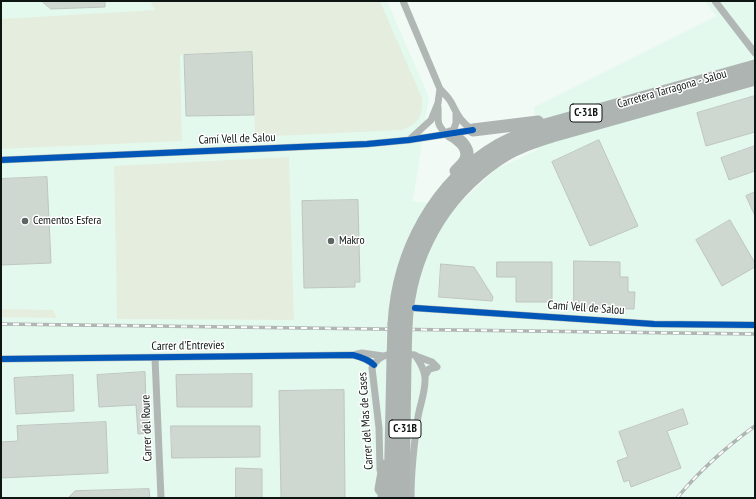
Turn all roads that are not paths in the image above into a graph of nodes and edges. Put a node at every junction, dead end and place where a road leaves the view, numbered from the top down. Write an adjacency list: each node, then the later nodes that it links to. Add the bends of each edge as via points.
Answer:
1 (403, 1): 6 (street)
2 (715, 1): 3 (street)
3 (755, 53)
4 (755, 66): 9 (highway, Carretera Tarragona - Salou / C-31B)
5 (755, 79): 15 (highway, Carretera Tarragona - Salou / C-31B, via 552,136 499,159 458,195 441,216 419,259)
6 (440, 89): 7 (street); 8 (street, via 450,100)
7 (438, 103): 11 (street, via 439,127); 12 (street, via 430,120)
8 (455, 112): 10 (street, via 466,126); 11 (street, via 456,123)
9 (573, 117): 10 (highway); 14 (highway, Carretera Tarragona - Salou / C-31B, via 538,127 498,146 468,169)
10 (473, 130): 11 (street, Camí Vell de Salou)
11 (449, 134): 12 (street, Camí Vell de Salou); 14 (highway, via 462,142 466,158 445,183)
12 (409, 140): 13 (street, Camí Vell de Salou, via 360,145)
13 (1, 160)
14 (438, 199): 15 (highway, Carretera Tarragona - Salou / C-31B, via 409,250 397,293)
15 (406, 317): 16 (street, Camí Vell de Salou); 19 (highway, Carretera Tarragona - Salou / C-31B, bridge)
16 (755, 325)
17 (353, 355): 18 (street, Carrer d'Entrevies); 19 (street, Carrer d'Entrevies, via 362,353); 21 (street, Carrer d'Entrevies)
18 (155, 358): 20 (street, Carrer d'Entrevies); 27 (street, Carrer del Roure)
19 (399, 358): 21 (street, Carrer del Mas de Cases, via 376,360); 22 (street, C-31B, via 421,363); 22 (street, via 432,362 437,367); 23 (highway, Carretera Tarragona - Salou / C-31B); 24 (highway, Carretera Tarragona - Salou / C-31B)
20 (1, 359)
21 (374, 365): 26 (street, Carrer del Mas de Cases / C-31B, via 372,376 379,428)
22 (425, 376): 25 (street, C-31B)
23 (392, 411): 26 (highway); 28 (highway, Carretera Tarragona - Salou / C-31B)
24 (405, 423): 25 (highway); 29 (highway, Carretera Tarragona - Salou / C-31B)
25 (411, 480): 30 (street, C-31B)
26 (381, 493)
27 (161, 498)
28 (390, 498)
29 (403, 498)
30 (411, 498)

